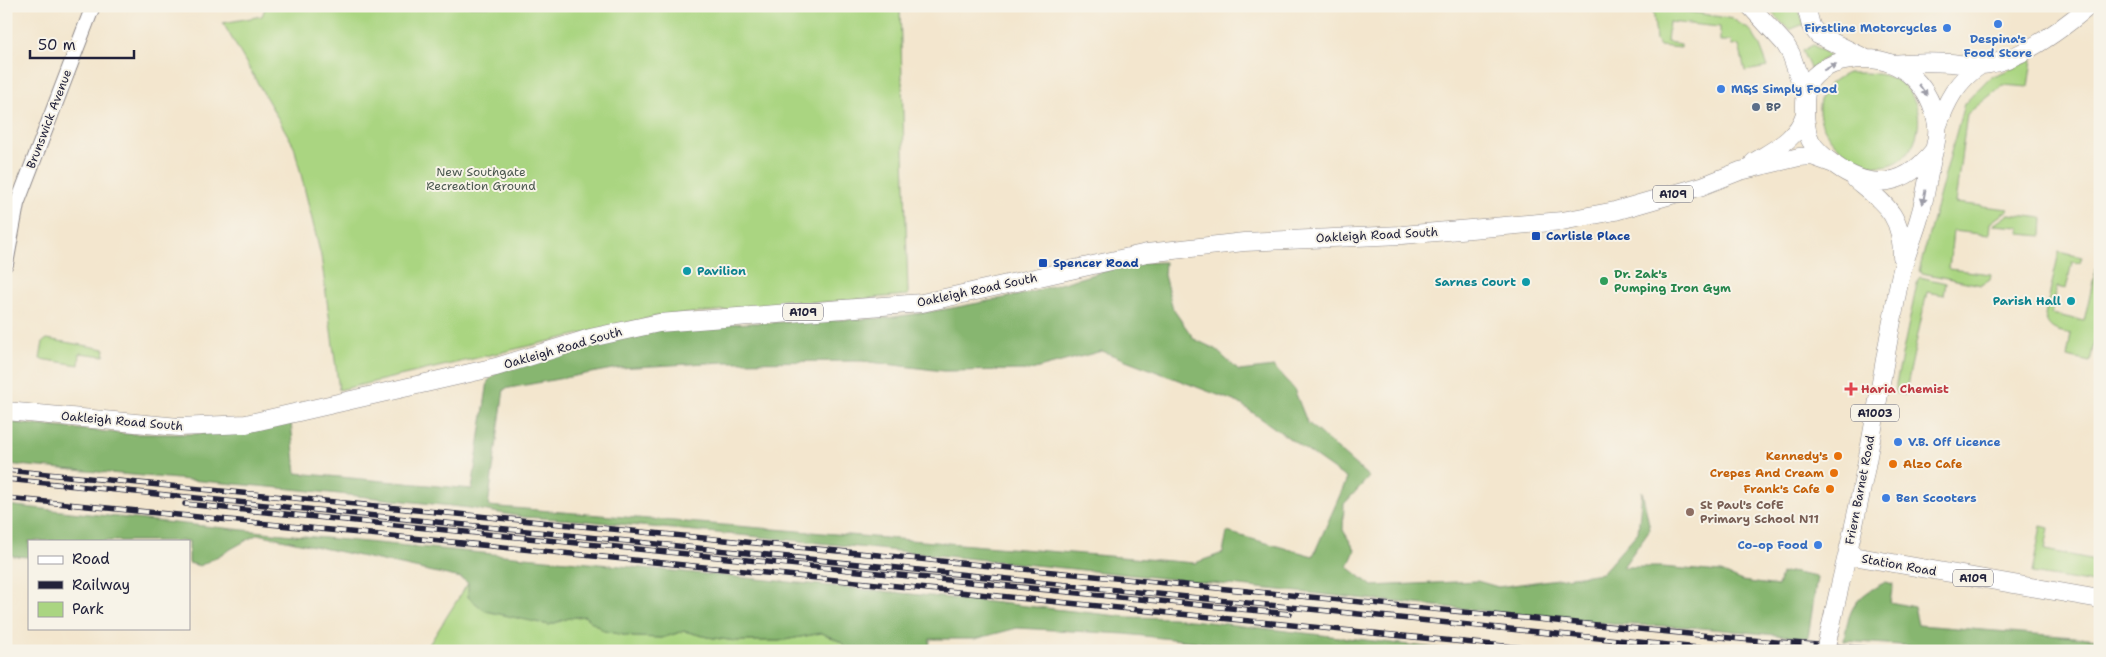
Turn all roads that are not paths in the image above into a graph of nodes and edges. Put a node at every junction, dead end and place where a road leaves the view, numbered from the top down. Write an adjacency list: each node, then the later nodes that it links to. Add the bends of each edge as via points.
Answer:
1 (93, 6): 15 (street, Brunswick Avenue, via 17,204)
2 (1750, 6): 8 (main road, A1003, via 1785,44)
3 (1806, 6): 5 (main road, A1003, via 1811,26 1818,35)
4 (2090, 6): 7 (main road, via 2029,48)
5 (1869, 59): 6 (main road, A1003); 8 (main road, A1003, one-way to 5, via 1810,82 1832,65)
6 (1892, 64): 7 (main road); 10 (main road, A1003, one-way to 10, via 1903,69 1924,90)
7 (1981, 65): 10 (main road, via 1960,82 1944,107)
8 (1805, 95): 9 (main road, A1003)
9 (1805, 114): 12 (main road, A1003, via 1809,141); 13 (main road, Oakleigh Road South / A109, via 1802,125 1785,143)
10 (1937, 128): 11 (main road, A1003)
11 (1934, 150): 14 (main road, A1003, via 1923,164 1896,179 1872,183); 16 (main road, Friern Barnet Road / A1003, one-way to 16, via 1920,215)
12 (1834, 164): 13 (main road, Oakleigh Road South / A109, via 1812,156); 14 (main road, A1003)
13 (1740, 171): 17 (main road, Oakleigh Road South / A109, via 1702,186 1615,211 1562,221 1402,235 1244,242 1146,253 922,303 659,323 590,338 496,367 246,424 179,427)
14 (1851, 176): 16 (main road, Friern Barnet Road / A1003, via 1884,204 1896,219 1902,236)
15 (6, 264)
16 (1902, 270): 18 (main road, Friern Barnet Road / A1003)
17 (6, 411)
18 (1847, 555): 19 (main road, Station Road / A109); 20 (main road, Friern Barnet Road / A1003, bridge)
19 (2100, 599)
20 (1825, 651)

